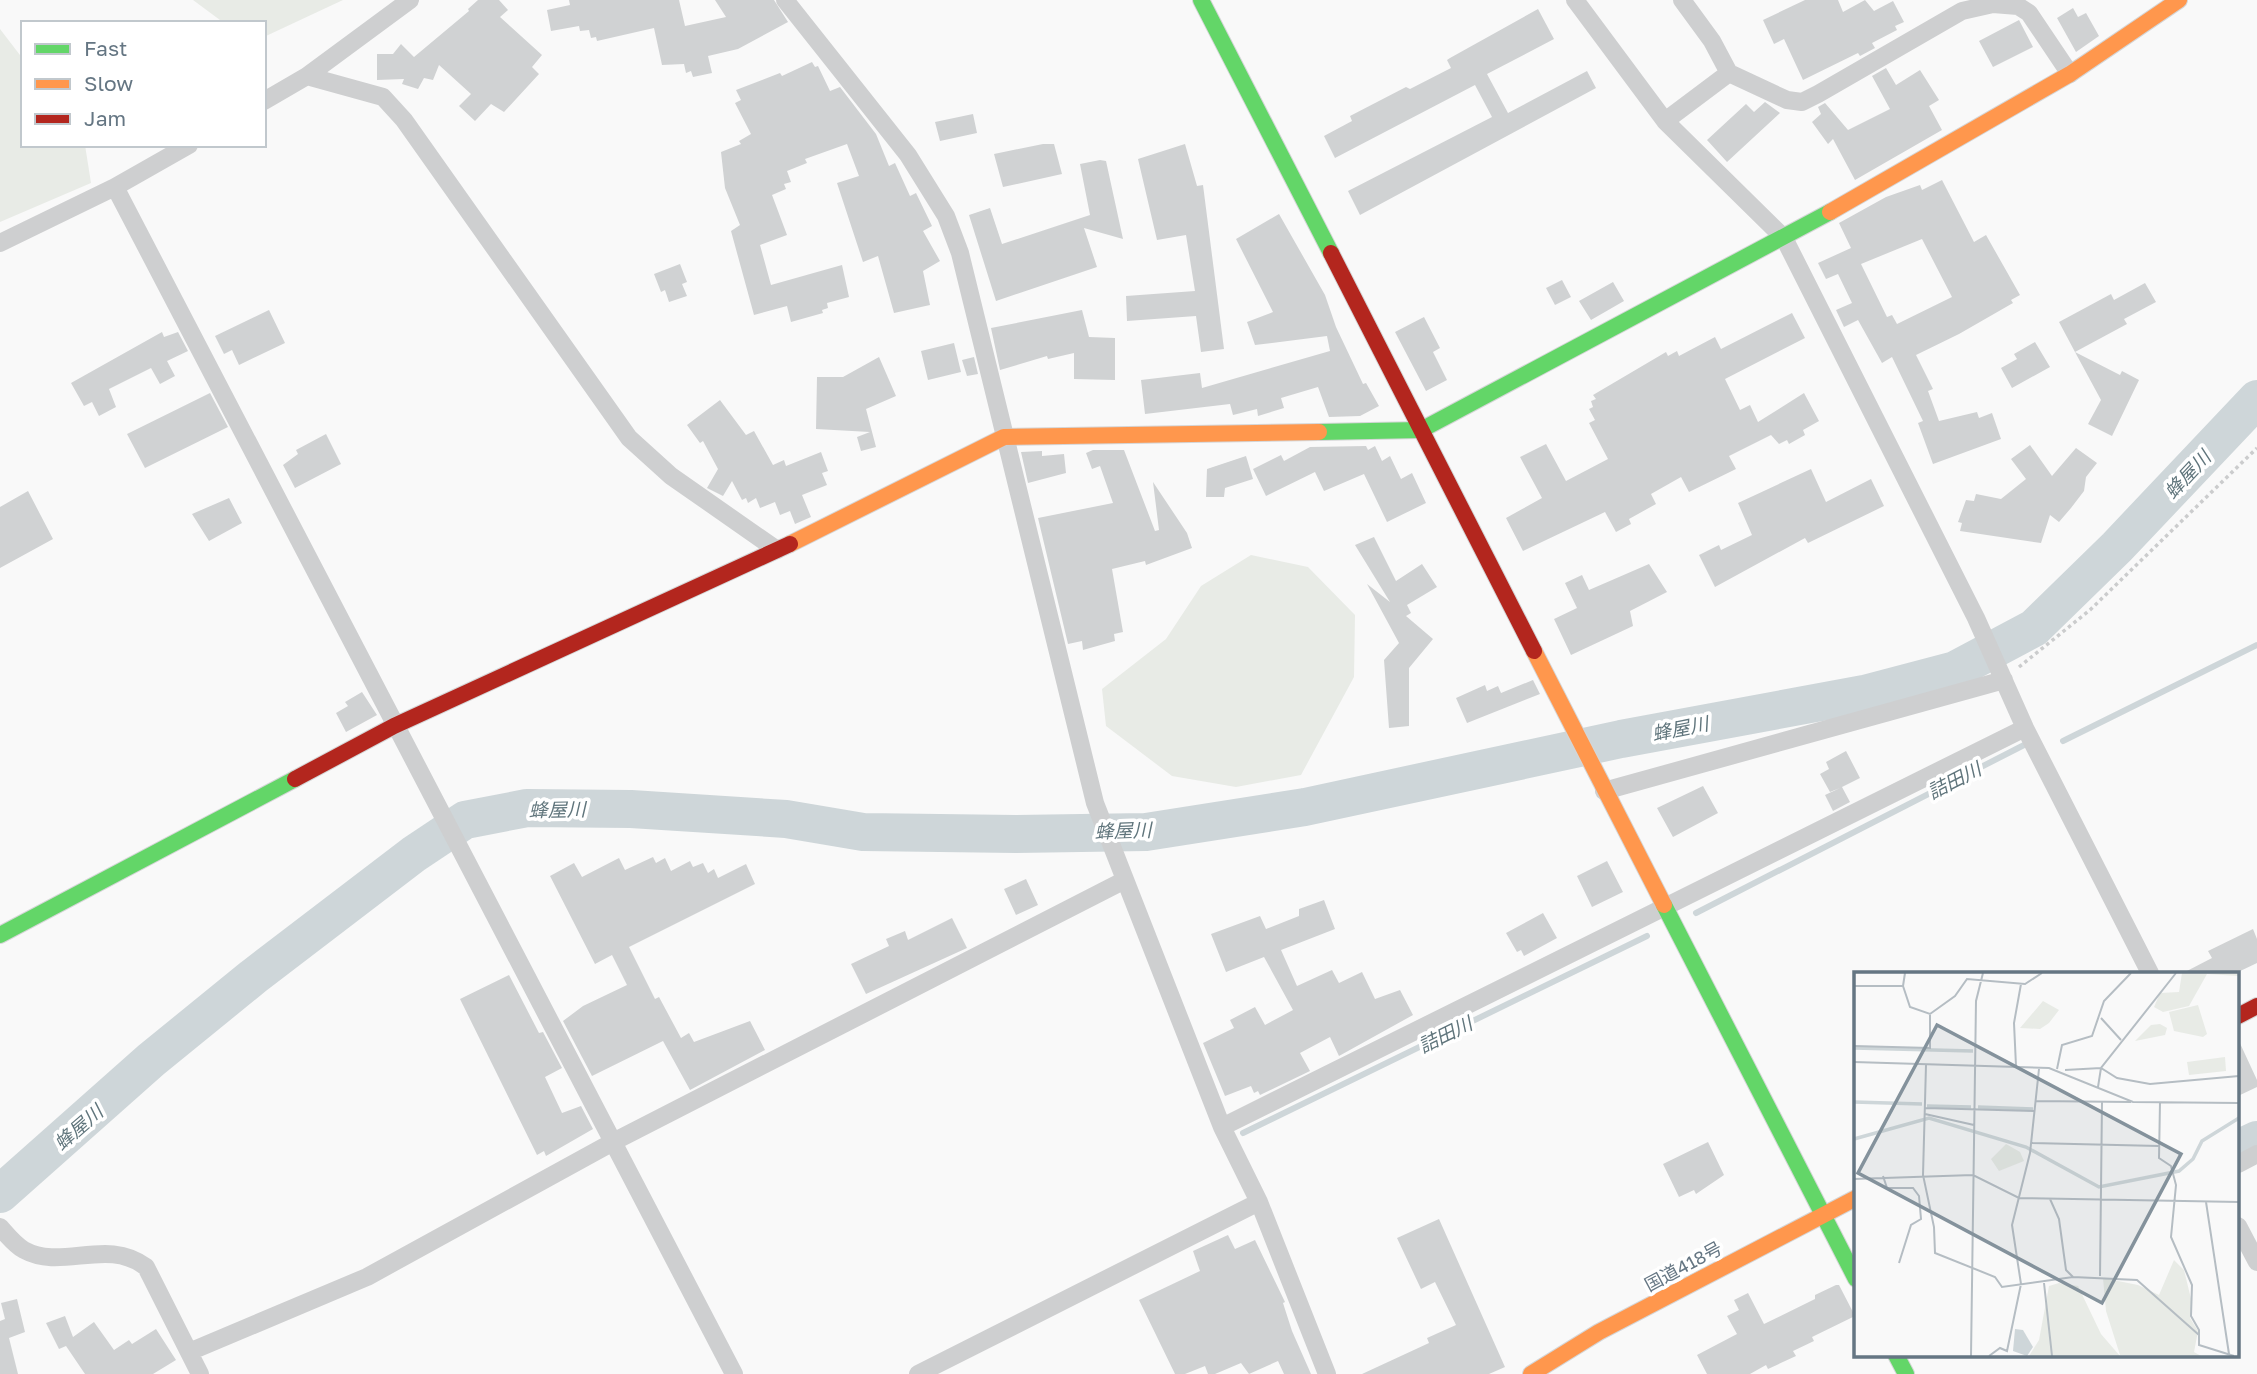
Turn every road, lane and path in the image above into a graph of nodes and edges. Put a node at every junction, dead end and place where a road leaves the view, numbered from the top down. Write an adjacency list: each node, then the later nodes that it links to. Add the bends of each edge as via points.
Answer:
1 (410, 0): 9 (street)
2 (785, 0): 17 (street, via 908,155 947,216)
3 (1201, 0): 16 (main road)
4 (1575, 0): 11 (street)
5 (1682, 0): 7 (street)
6 (2179, 0): 8 (main road)
7 (1729, 73): 8 (street, via 1787,100 1802,102 1962,11 1993,4 2018,6 2029,13); 11 (street)
8 (2070, 74): 14 (main road)
9 (307, 76): 10 (street); 19 (street, via 383,97 404,120 629,438 671,476)
10 (266, 100)
11 (1665, 121): 14 (street)
12 (185, 147): 13 (street)
13 (115, 187): 15 (street); 21 (street)
14 (1784, 238): 16 (main road); 20 (street)
15 (0, 243)
16 (1421, 430): 17 (main road); 23 (main road)
17 (1004, 437): 19 (main road); 24 (street, via 1095,803)
18 (2257, 448): 20 (path, via 2090,611)
19 (777, 550): 21 (main road)
20 (2002, 674): 22 (street); 23 (street)
21 (394, 726): 26 (main road); 31 (street)
22 (2025, 728): 25 (street); 27 (street)
23 (1601, 784): 25 (main road)
24 (1123, 881): 30 (street); 31 (street)
25 (1663, 906): 30 (street); 36 (main road)
26 (0, 935)
27 (2149, 972)
28 (2257, 1006): 29 (main road)
29 (2240, 1015)
30 (1222, 1127): 35 (street)
31 (613, 1142): 41 (street, via 367,1277); 44 (street)
32 (2257, 1154): 33 (street)
33 (2240, 1163)
34 (1854, 1199): 36 (main road, 国道418号)
35 (1258, 1202): 45 (street); 46 (street)
36 (1822, 1214): 40 (main road); 47 (main road, 国道418号, via 1599,1332)
37 (2240, 1230): 39 (street)
38 (5, 1233): 41 (street, via 24,1250 43,1256 112,1253 132,1257 146,1267)
39 (2257, 1262)
40 (1854, 1275)
41 (189, 1352): 43 (street)
42 (1897, 1356): 48 (main road)
43 (200, 1374)
44 (734, 1374)
45 (918, 1374)
46 (1327, 1374)
47 (1531, 1374)
48 (1906, 1374)

